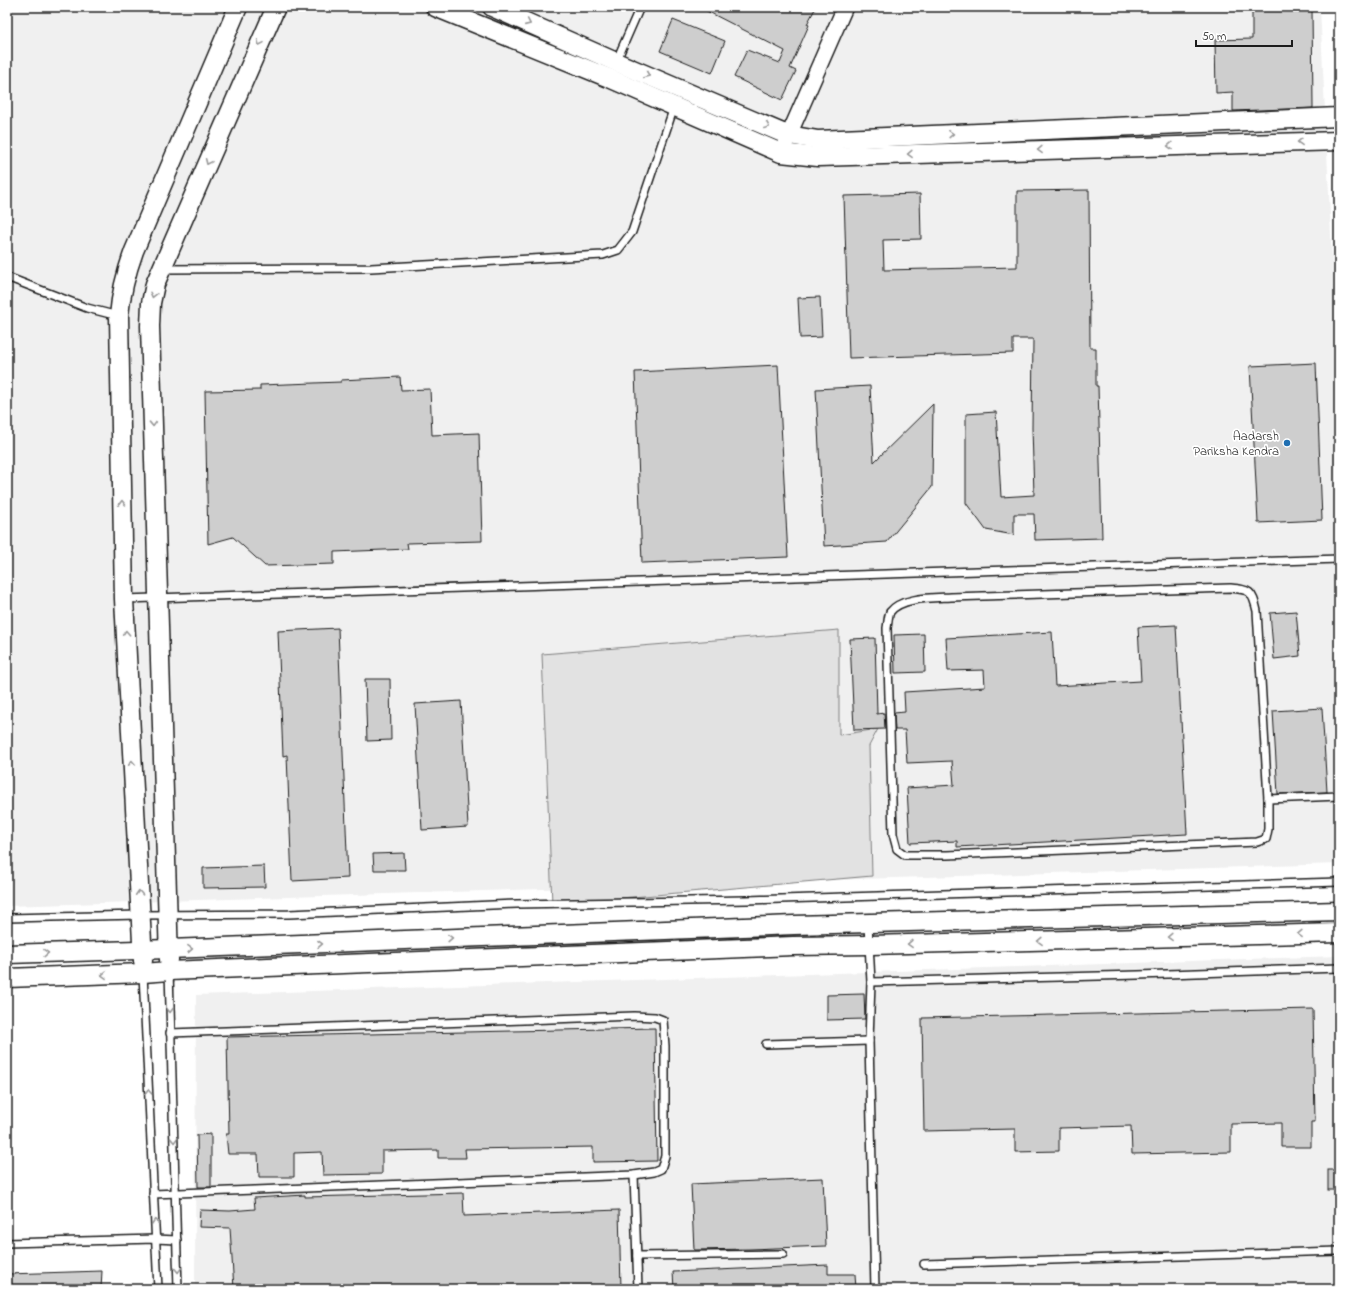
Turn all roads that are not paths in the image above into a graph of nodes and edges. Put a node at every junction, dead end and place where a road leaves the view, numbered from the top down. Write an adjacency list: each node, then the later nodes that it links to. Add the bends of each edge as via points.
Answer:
1 (238, 7): 15 (street, via 134,251 125,276)
2 (276, 7): 13 (street, one-way to 13)
3 (435, 7): 7 (street)
4 (492, 7): 7 (street, one-way to 7)
5 (640, 7): 7 (lane)
6 (845, 7): 10 (street)
7 (613, 70): 8 (street); 10 (street, one-way to 10)
8 (674, 106): 12 (street); 13 (lane, via 632,232 618,250 603,255 371,268)
9 (1339, 117): 10 (street, one-way to 9, via 818,140)
10 (789, 135): 12 (street)
11 (1339, 141): 12 (street, one-way to 12, via 818,157)
12 (781, 153)
13 (161, 269): 17 (street, one-way to 17, via 151,303 150,326)
14 (7, 277): 15 (lane, via 87,308)
15 (118, 316): 18 (street, one-way to 15)
16 (1339, 559): 17 (lane)
17 (158, 598): 18 (lane); 23 (street)
18 (124, 599): 24 (street, one-way to 18)
19 (1339, 796): 20 (lane)
20 (1268, 799): 20 (lane, via 1257,611 1254,597 1246,589 951,597 916,600 898,605 889,613 887,628 893,834 897,849 906,856 1256,842 1266,839)
21 (1339, 882): 23 (lane, via 747,900 517,904 289,914)
22 (1339, 911): 26 (street)
23 (168, 914): 24 (lane); 29 (street)
24 (140, 915): 25 (lane); 30 (street)
25 (7, 918)
26 (868, 923): 28 (lane); 29 (street, one-way to 26)
27 (1339, 932): 28 (street, one-way to 28)
28 (870, 945): 33 (street); 36 (lane)
29 (169, 949): 30 (street); 33 (street)
30 (142, 950): 31 (street, one-way to 30); 34 (street)
31 (7, 954)
32 (1339, 968): 36 (lane)
33 (169, 971): 34 (street); 37 (lane, one-way to 37)
34 (143, 974): 35 (street, one-way to 35); 41 (lane, one-way to 34)
35 (7, 978)
36 (871, 982): 38 (lane)
37 (170, 1033): 40 (lane, via 618,1016 655,1017 662,1020 664,1034 665,1156 661,1169); 42 (lane, one-way to 42)
38 (869, 1041): 39 (lane); 53 (lane)
39 (766, 1044)
40 (634, 1175): 42 (lane); 48 (lane)
41 (153, 1194): 42 (lane); 43 (lane, one-way to 41)
42 (175, 1194): 44 (lane)
43 (155, 1239): 44 (lane); 45 (lane); 50 (lane)
44 (177, 1240): 51 (lane, one-way to 51)
45 (7, 1243)
46 (1339, 1251): 49 (lane)
47 (783, 1254): 48 (lane)
48 (637, 1256): 52 (lane)
49 (924, 1264)
50 (158, 1289)
51 (178, 1289)
52 (638, 1289)
53 (875, 1289)

